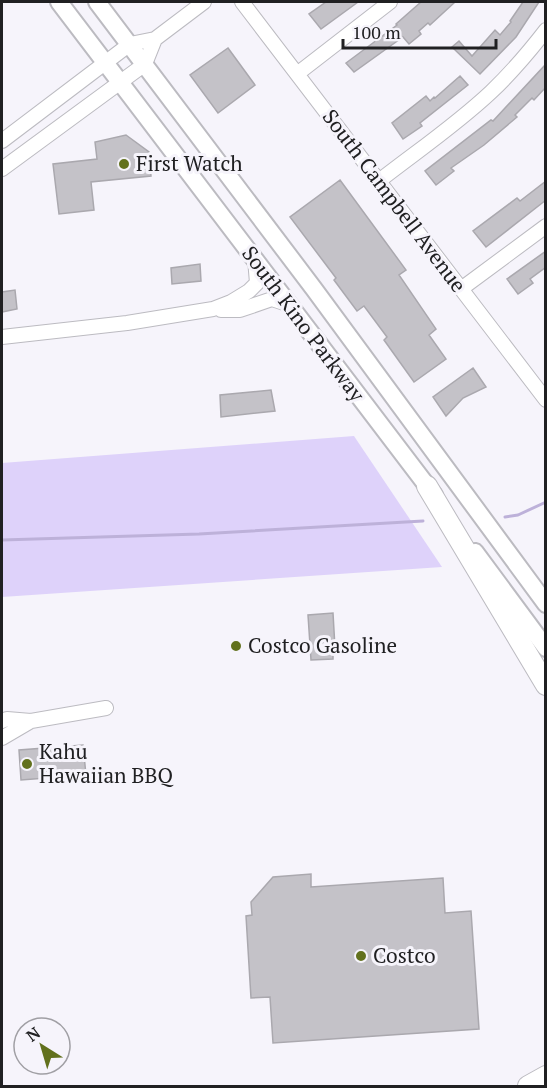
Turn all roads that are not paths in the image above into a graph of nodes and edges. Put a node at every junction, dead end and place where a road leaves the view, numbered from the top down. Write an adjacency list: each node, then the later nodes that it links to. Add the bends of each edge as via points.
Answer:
1 (58, 2): 9 (main road, South Kino Parkway)
2 (97, 2): 8 (main road, South Kino Parkway)
3 (204, 2): 7 (street)
4 (242, 2): 11 (street, South Campbell Avenue)
5 (390, 2): 11 (street)
6 (546, 30): 15 (street, via 492,92)
7 (155, 39): 8 (street); 10 (street)
8 (130, 44): 9 (street); 10 (main road, South Kino Parkway)
9 (106, 62): 12 (main road, South Kino Parkway); 13 (street)
10 (145, 64): 12 (street); 22 (main road, South Kino Parkway)
11 (297, 74): 15 (street, South Campbell Avenue)
12 (120, 81): 14 (street); 17 (main road, South Kino Parkway)
13 (2, 141)
14 (2, 169)
15 (379, 180): 18 (street, South Campbell Avenue)
16 (546, 226): 18 (street)
17 (255, 259): 19 (main road, South Kino Parkway); 20 (street, via 257,283 231,302)
18 (461, 289): 23 (street, South Campbell Avenue)
19 (290, 305): 20 (street, via 272,299 240,310); 24 (main road, South Kino Parkway)
20 (213, 309): 21 (street)
21 (2, 337)
22 (387, 388): 24 (main road); 26 (main road, South Kino Parkway)
23 (545, 398)
24 (365, 404): 25 (main road, South Kino Parkway)
25 (427, 486): 27 (main road, South Kino Parkway); 28 (highway)
26 (546, 604)
27 (546, 648)
28 (546, 686)
29 (106, 708): 31 (street)
30 (2, 721): 31 (street)
31 (31, 721): 32 (street)
32 (2, 738)
33 (546, 1076): 34 (highway)
34 (528, 1086)

